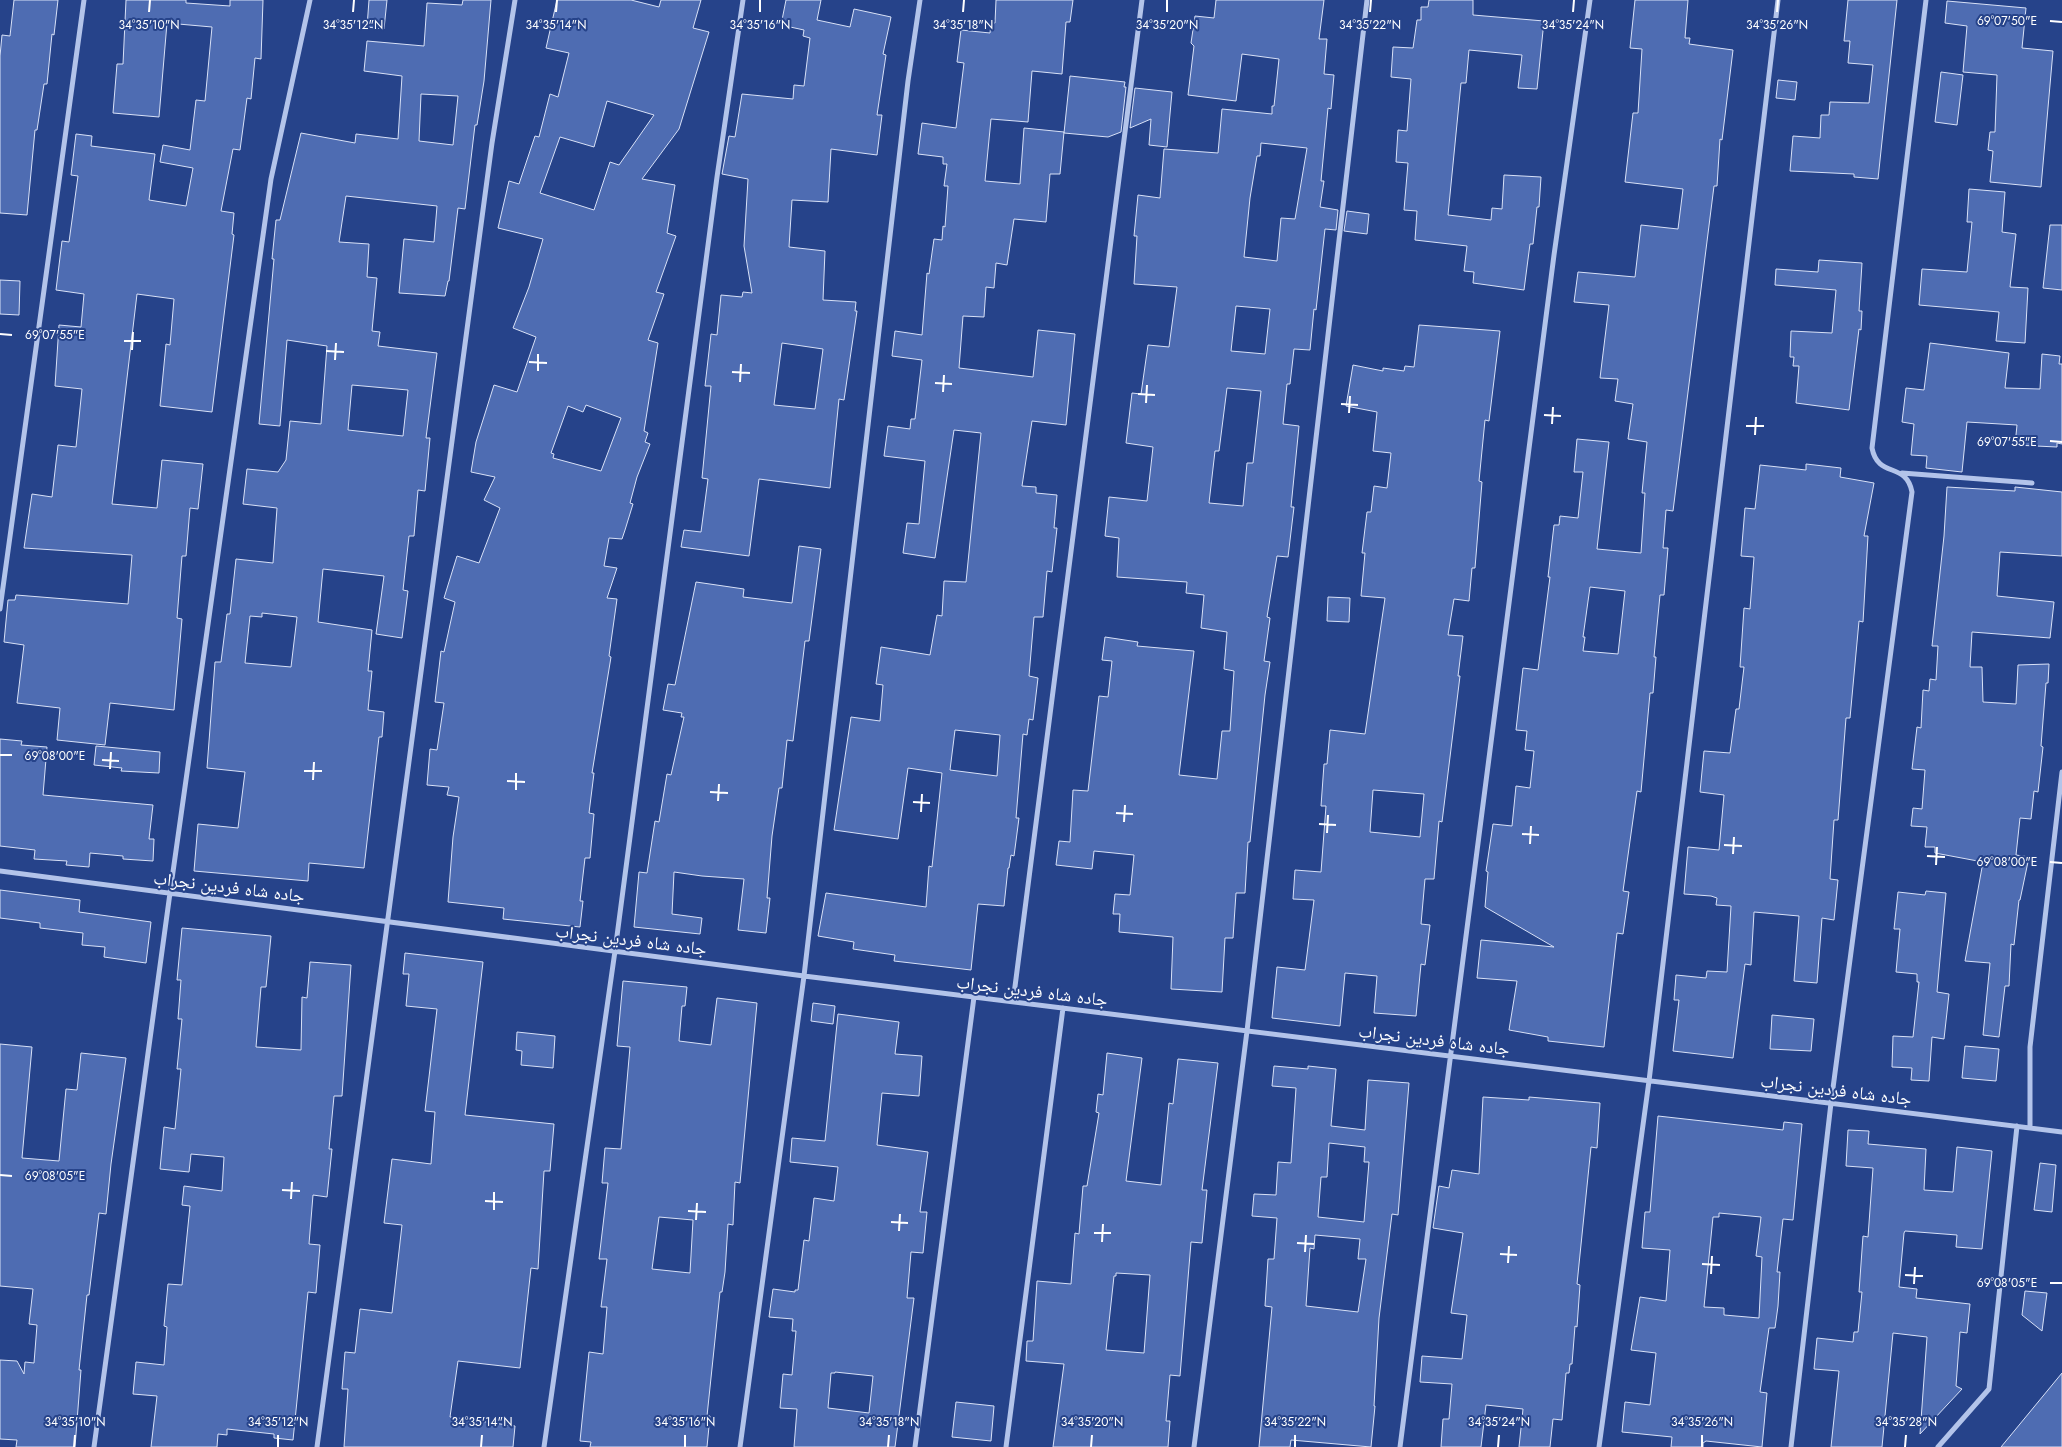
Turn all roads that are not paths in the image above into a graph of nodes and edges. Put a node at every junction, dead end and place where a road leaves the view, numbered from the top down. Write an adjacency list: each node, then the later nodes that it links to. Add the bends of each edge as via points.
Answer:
1 (84, 0): 13 (street)
2 (310, 0): 16 (street, via 272,178)
3 (515, 0): 17 (street, via 491,152)
4 (743, 0): 18 (street)
5 (920, 0): 19 (street)
6 (1142, 0): 21 (street)
7 (1367, 0): 23 (street)
8 (1590, 0): 24 (street)
9 (1778, 0): 25 (street)
10 (1926, 0): 11 (street, via 1872,448 1874,459 1880,466)
11 (1902, 473): 12 (street); 26 (street, via 1910,482 1912,492)
12 (2032, 483)
13 (0, 609)
14 (2062, 772): 28 (street, via 2030,1047)
15 (0, 871): 16 (street, جاده شاه فردین نجراب)
16 (170, 893): 17 (street, جاده شاه فردین نجراب); 30 (street)
17 (388, 922): 18 (street, جاده شاه فردین نجراب); 31 (street)
18 (615, 952): 19 (street, جاده شاه فردین نجراب); 32 (street)
19 (804, 976): 20 (street, جاده شاه فردین نجراب); 33 (street)
20 (974, 997): 21 (street, جاده شاه فردین نجراب); 34 (street)
21 (1013, 1002): 22 (street, جاده شاه فردین نجراب)
22 (1063, 1008): 23 (street, جاده شاه فردین نجراب); 35 (street)
23 (1247, 1031): 24 (street, جاده شاه فردین نجراب); 36 (street)
24 (1452, 1056): 25 (street, جاده شاه فردین نجراب); 37 (street)
25 (1648, 1081): 26 (street, جاده شاه فردین نجراب); 38 (street)
26 (1831, 1103): 27 (street, جاده شاه فردین نجراب); 39 (street)
27 (2017, 1126): 28 (street, جاده شاه فردین نجراب); 40 (street, via 1989,1389)
28 (2030, 1128): 29 (street, جاده شاه فردین نجراب)
29 (2062, 1132)
30 (94, 1447)
31 (317, 1447)
32 (544, 1447)
33 (740, 1447)
34 (915, 1447)
35 (1006, 1447)
36 (1194, 1447)
37 (1400, 1447)
38 (1599, 1447)
39 (1791, 1447)
40 (1938, 1447)

